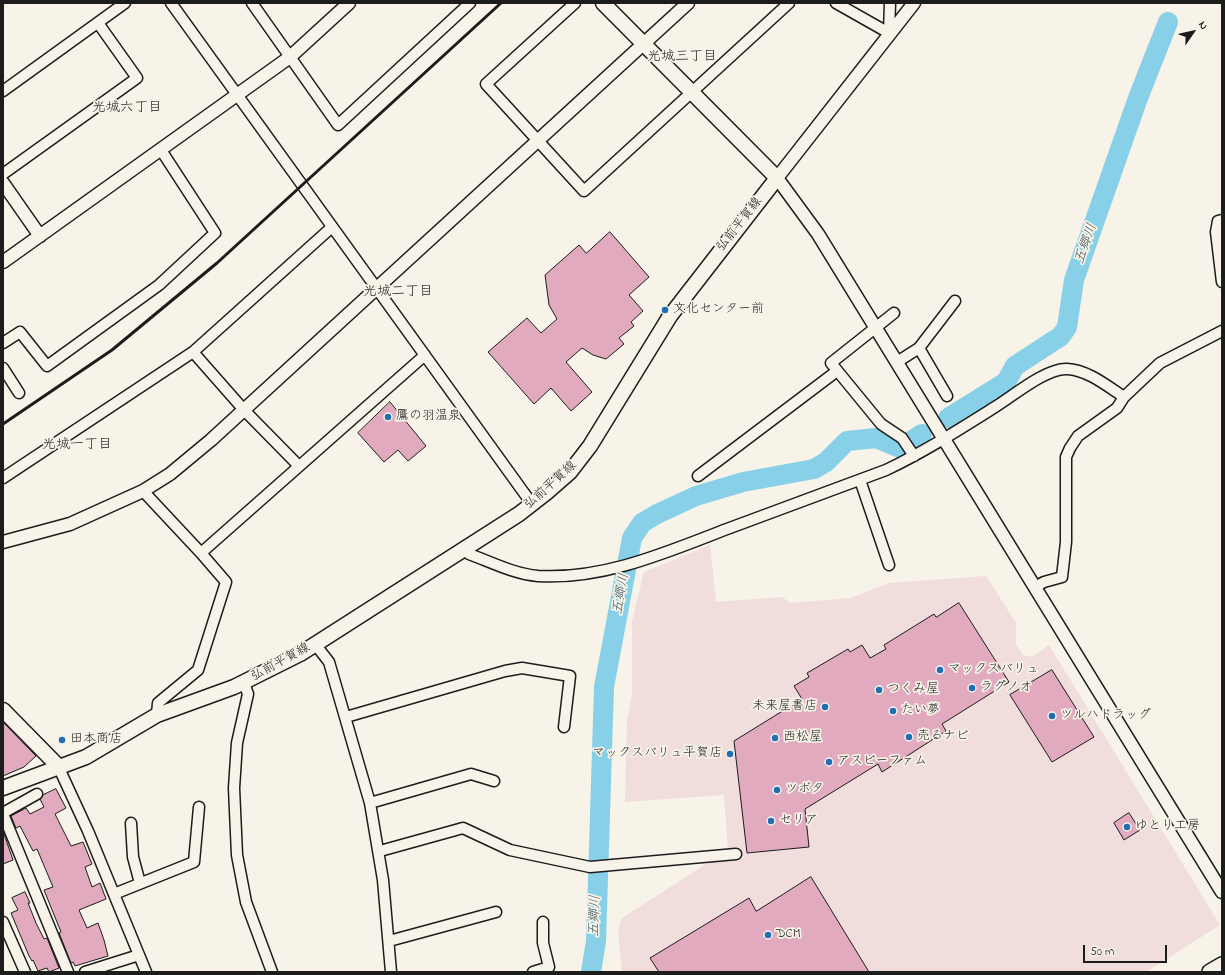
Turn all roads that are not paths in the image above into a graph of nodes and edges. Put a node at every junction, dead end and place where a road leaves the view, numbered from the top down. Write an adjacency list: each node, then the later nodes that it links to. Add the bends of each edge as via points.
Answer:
1 (125, 3): 13 (street)
2 (171, 3): 19 (street)
3 (252, 3): 16 (street)
4 (349, 3): 16 (street)
5 (470, 3): 16 (street, via 338,125)
6 (575, 3): 20 (street, via 486,84)
7 (603, 3): 15 (main road)
8 (688, 3): 15 (street)
9 (789, 3): 18 (street)
10 (836, 3): 14 (street)
11 (890, 3): 14 (street)
12 (914, 3): 14 (street)
13 (98, 23): 17 (street); 22 (street, via 137,78)
14 (889, 33): 23 (street)
15 (644, 44): 18 (main road); 20 (street)
16 (290, 57): 19 (street)
17 (3, 91)
18 (691, 91): 20 (street, via 584,191); 23 (main road)
19 (237, 95): 21 (street); 26 (street)
20 (538, 141): 30 (street)
21 (160, 150): 27 (street); 35 (street, via 215,233 159,285 47,366 20,332)
22 (3, 174)
23 (777, 178): 33 (street, via 818,234); 53 (main road, 弘前平賀線, via 670,316 586,451 559,482)
24 (3, 183): 27 (street)
25 (1222, 220): 29 (street, via 1218,221 1216,232)
26 (332, 226): 30 (street); 37 (street)
27 (40, 236): 28 (street)
28 (3, 262)
29 (1222, 282)
30 (377, 288): 38 (street); 45 (street)
31 (955, 301): 36 (street)
32 (894, 313): 33 (street)
33 (876, 327): 39 (street); 41 (street, via 831,364)
34 (1221, 330): 44 (street, via 1160,363)
35 (3, 343)
36 (919, 348): 39 (street); 43 (street)
37 (194, 352): 45 (street); 50 (street)
38 (425, 355): 48 (street); 53 (street)
39 (897, 362): 46 (street)
40 (3, 368): 42 (street)
41 (837, 371): 47 (street, via 882,424 902,438); 49 (street)
42 (20, 392)
43 (947, 396)
44 (1124, 397): 46 (street, via 1089,375 1067,369 1057,370 1046,374); 58 (street, via 1117,408 1078,436 1070,448 1066,457 1066,542 1062,576)
45 (244, 410): 48 (street); 52 (street, via 170,474)
46 (944, 438): 47 (street); 58 (street)
47 (911, 452): 51 (street, via 886,470)
48 (298, 465): 56 (street)
49 (698, 476)
50 (3, 478)
51 (860, 480): 55 (street, via 622,566 538,576 518,573 469,554); 57 (street)
52 (143, 491): 54 (street, via 70,524); 56 (street)
53 (532, 504): 55 (main road, 弘前平賀線)
54 (3, 542)
55 (464, 549): 59 (main road, 弘前平賀線)
56 (201, 553): 62 (street, via 226,582 198,670 158,703)
57 (889, 565)
58 (1035, 587): 76 (street)
59 (315, 644): 60 (main road, 弘前平賀線); 63 (street, via 328,662)
60 (244, 683): 62 (main road, 弘前平賀線); 88 (street, via 248,694 236,743 234,788 237,855 246,902)
61 (3, 710): 65 (main road)
62 (157, 715): 65 (main road, 弘前平賀線, via 86,757)
63 (346, 717): 64 (street, via 522,668 570,676); 69 (street)
64 (564, 727)
65 (58, 766): 67 (main road, 弘前平賀線); 77 (street)
66 (494, 782): 69 (street, via 472,774)
67 (3, 788)
68 (37, 794): 71 (street)
69 (370, 803): 73 (street)
70 (199, 807): 75 (street, via 194,862)
71 (3, 814): 85 (street)
72 (131, 823): 75 (street, via 133,857)
73 (380, 851): 74 (street, via 463,828 510,850 590,867); 81 (street)
74 (736, 854)
75 (140, 883): 77 (street)
76 (1222, 892)
77 (114, 894): 82 (street)
78 (496, 912): 81 (street)
79 (3, 922): 84 (street)
80 (544, 922): 90 (street, via 543,943 549,967)
81 (388, 941): 89 (street)
82 (140, 955): 86 (street); 87 (street)
83 (1222, 965): 91 (main road)
84 (25, 972)
85 (68, 972)
86 (84, 972)
87 (146, 972)
88 (272, 972)
89 (391, 972)
90 (533, 972)
91 (1210, 972)

